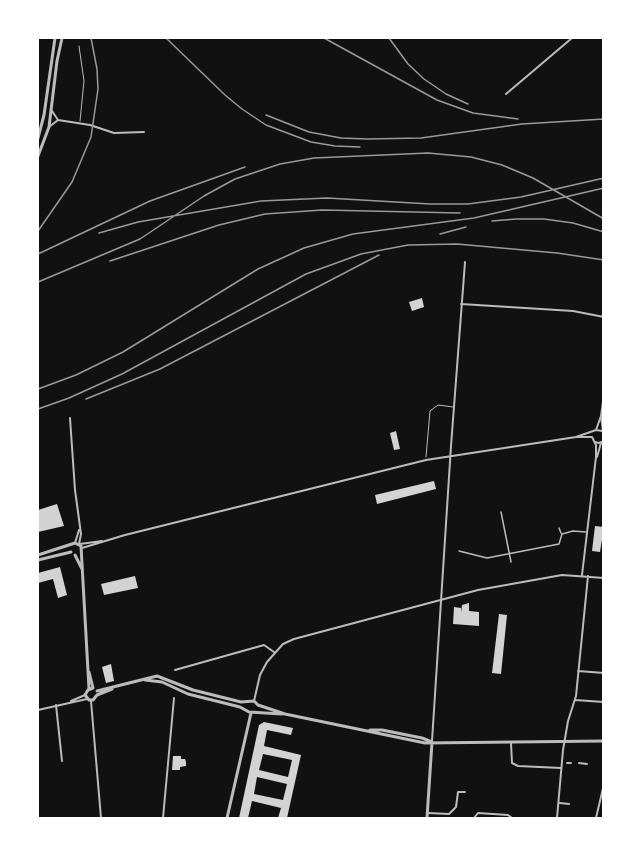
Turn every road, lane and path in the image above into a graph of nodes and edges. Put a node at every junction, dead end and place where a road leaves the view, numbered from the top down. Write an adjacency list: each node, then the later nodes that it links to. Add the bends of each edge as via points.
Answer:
1 (55, 38): 11 (street)
2 (62, 38): 6 (street)
3 (572, 38): 5 (street)
4 (79, 46): 8 (lane, via 84,81)
5 (506, 94)
6 (52, 111): 7 (street); 9 (street)
7 (58, 120): 8 (street); 9 (street)
8 (80, 123): 10 (street, via 114,133)
9 (49, 127): 12 (street)
10 (144, 132)
11 (38, 138)
12 (38, 156)
13 (465, 262): 14 (street)
14 (461, 304): 15 (street, via 573,311); 17 (street)
15 (603, 317)
16 (603, 395): 18 (street)
17 (454, 407): 26 (street); 28 (lane, via 438,405 430,411)
18 (601, 417): 20 (street); 21 (street)
19 (70, 418): 34 (street)
20 (595, 430): 21 (street); 22 (street); 23 (street)
21 (603, 431)
22 (576, 437): 23 (street); 26 (street)
23 (592, 437): 24 (street)
24 (595, 442): 25 (street); 27 (street)
25 (602, 442): 27 (street)
26 (450, 457): 28 (street); 45 (street)
27 (596, 457): 31 (street)
28 (426, 460): 34 (street)
29 (501, 512): 37 (street)
30 (559, 528): 32 (street)
31 (587, 532): 32 (street); 42 (street)
32 (562, 534): 37 (street, via 559,544)
33 (70, 546): 34 (street); 36 (street); 39 (street)
34 (79, 546): 38 (street); 41 (street)
35 (459, 551): 37 (street, via 486,558)
36 (71, 552): 38 (street); 39 (street)
37 (508, 553): 40 (street)
38 (75, 555): 41 (street)
39 (38, 558)
40 (511, 562)
41 (82, 570): 51 (street)
42 (582, 575): 43 (street); 45 (street, via 562,575)
43 (588, 576): 44 (street); 48 (street)
44 (603, 578)
45 (441, 599): 46 (street, via 300,637); 65 (street)
46 (274, 652): 47 (street, via 264,645); 56 (street, via 260,675)
47 (175, 670)
48 (578, 672): 49 (street); 55 (street)
49 (603, 673)
50 (143, 680): 52 (street); 57 (street, via 157,676 193,690); 62 (street, via 162,682)
51 (91, 688): 52 (street); 53 (street)
52 (97, 693): 53 (street)
53 (88, 698): 59 (street); 78 (street)
54 (174, 698): 79 (street)
55 (575, 700): 58 (street); 66 (street)
56 (254, 701): 57 (street); 60 (street)
57 (248, 702): 62 (street)
58 (603, 702)
59 (56, 705): 61 (street); 68 (street)
60 (258, 705): 62 (street); 63 (street)
61 (38, 710)
62 (251, 712): 63 (street); 80 (street)
63 (285, 714): 65 (street)
64 (603, 741): 66 (street)
65 (432, 742): 67 (street); 76 (street)
66 (564, 742): 67 (street); 71 (street)
67 (511, 743): 71 (street, via 510,760 518,766)
68 (62, 761)
69 (579, 764): 70 (street)
70 (586, 764)
71 (561, 768): 74 (street)
72 (603, 784): 85 (street)
73 (465, 792): 77 (street, via 458,792 456,808)
74 (559, 803): 75 (street); 84 (street)
75 (569, 804)
76 (428, 813): 77 (street); 81 (street)
77 (447, 816)
78 (101, 819)
79 (163, 819)
80 (227, 819)
81 (427, 819)
82 (474, 819): 83 (street, via 479,813 508,815)
83 (512, 819)
84 (557, 819)
85 (596, 819)

